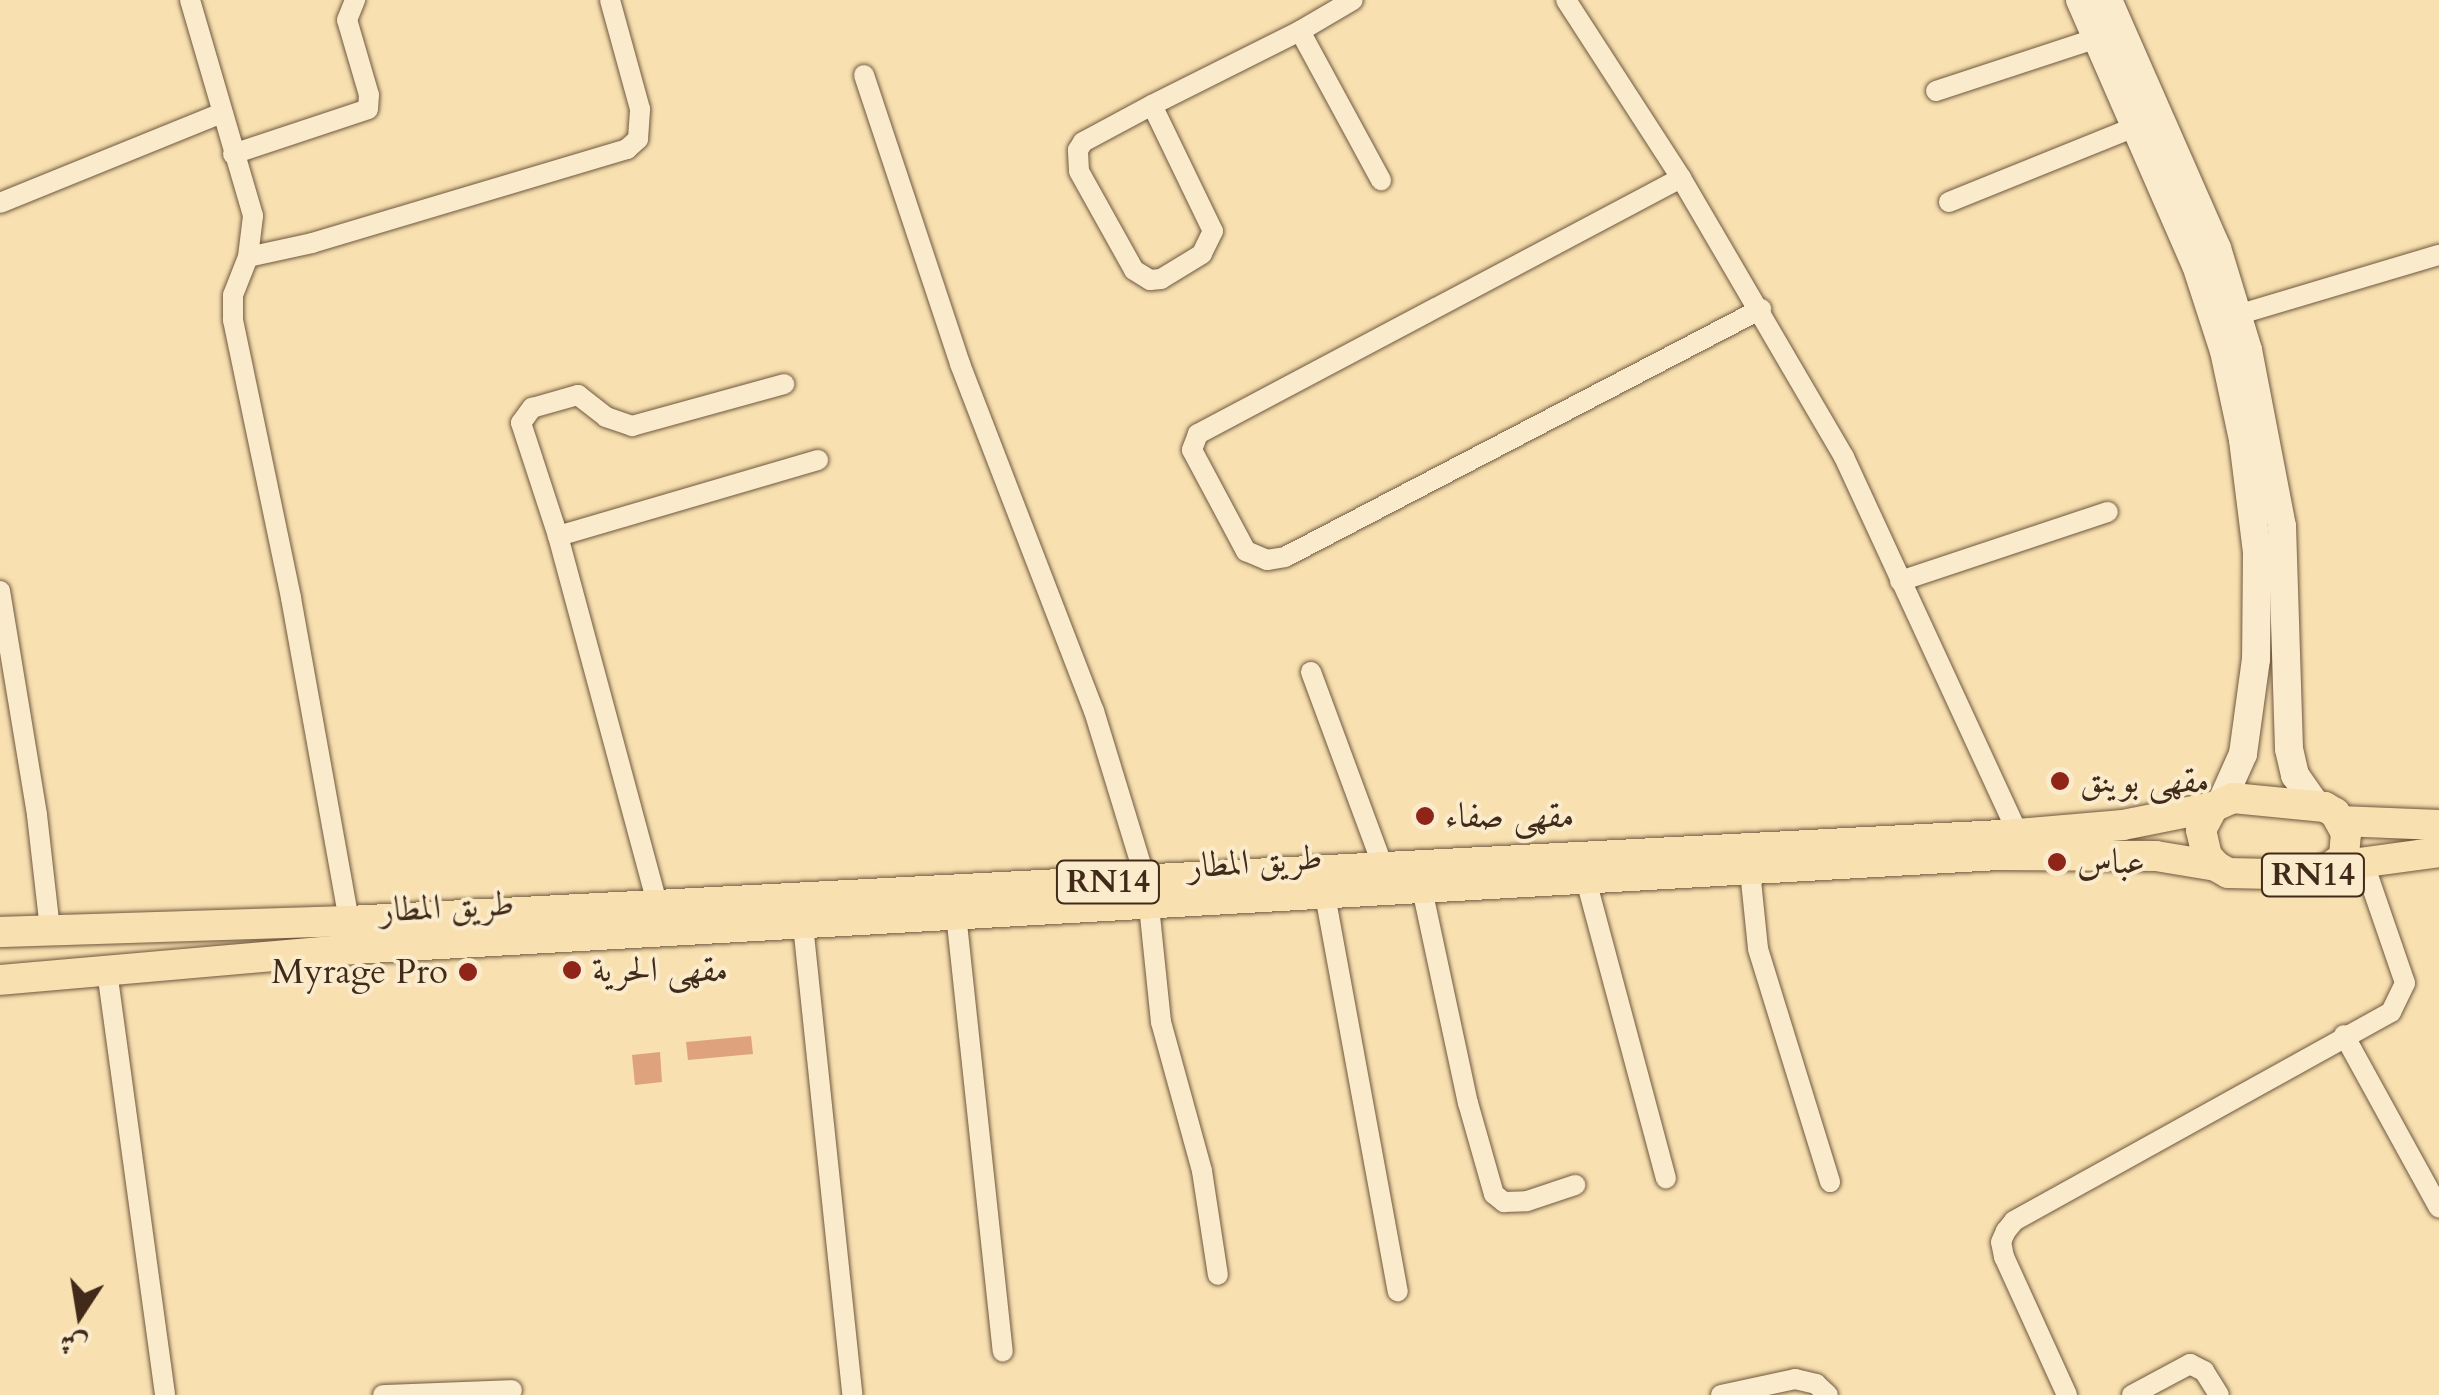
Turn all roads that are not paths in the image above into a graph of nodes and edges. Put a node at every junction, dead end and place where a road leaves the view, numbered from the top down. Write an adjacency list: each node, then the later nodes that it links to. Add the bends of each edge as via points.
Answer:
1 (190, 0): 13 (street)
2 (355, 0): 15 (street, via 348,20 368,109)
3 (610, 0): 21 (street, via 640,108 638,140 627,149)
4 (1353, 0): 8 (street)
5 (1566, 0): 16 (street)
6 (2080, 0): 9 (street)
7 (2108, 0): 23 (street, via 2217,248)
8 (1300, 31): 12 (street); 17 (street)
9 (2097, 38): 11 (street); 14 (street)
10 (864, 75): 43 (street, via 960,364 1094,711)
11 (1936, 91)
12 (1152, 105): 12 (street, via 1089,137 1077,160 1134,270 1150,280 1202,254 1213,231)
13 (222, 113): 15 (street); 19 (street)
14 (2135, 127): 18 (street); 23 (street)
15 (233, 154): 21 (street, via 254,216)
16 (1681, 178): 22 (street); 22 (street, via 1198,434 1192,450 1246,551 1267,560 1285,557)
17 (1380, 180)
18 (1950, 202)
19 (0, 203)
20 (2439, 255): 23 (street)
21 (248, 257): 47 (street, via 233,296 233,320)
22 (1760, 309): 28 (street, via 1844,457)
23 (2227, 318): 31 (street, via 2258,581 2246,744); 32 (street, via 2282,526 2290,758)
24 (784, 384): 27 (street, via 632,426 578,396 532,408 522,422)
25 (818, 460): 27 (street)
26 (2108, 512): 28 (street)
27 (558, 536): 45 (street)
28 (1900, 581): 35 (street)
29 (0, 591): 50 (street)
30 (1311, 672): 39 (street)
31 (2218, 804): 32 (main road, RN14); 35 (main road, طريق المطار / RN14, via 2123,826); 38 (main road, RN14, via 2201,830)
32 (2314, 804): 33 (main road, RN14)
33 (2340, 821): 34 (main road, RN14); 37 (main road, RN14)
34 (2439, 825)
35 (2018, 834): 39 (main road, طريق المطار / RN14)
36 (2439, 852): 37 (main road, RN14)
37 (2350, 863): 38 (main road, RN14, via 2318,876 2228,873); 54 (street, via 2405,983 2391,1012)
38 (2216, 866): 40 (main road, طريق المطار / RN14, via 2156,856 1997,855)
39 (1383, 867): 43 (main road, طريق المطار / RN14)
40 (1750, 871): 41 (main road, طريق المطار / RN14); 56 (street, via 1758,950)
41 (1586, 880): 42 (main road, طريق المطار / RN14); 55 (street)
42 (1422, 889): 44 (main road, طريق المطار / RN14); 57 (street, via 1494,1194 1504,1202 1527,1201)
43 (1148, 894): 44 (main road, طريق المطار / RN14); 45 (main road, طريق المطار / RN14); 46 (main road, طريق المطار / RN14); 59 (street, via 1161,1022 1202,1171)
44 (1326, 895): 60 (street)
45 (657, 903): 47 (main road, طريق المطار / RN14)
46 (956, 914): 48 (main road, طريق المطار / RN14); 61 (street)
47 (349, 921): 49 (main road, طريق المطار / RN14)
48 (804, 926): 52 (main road, طريق المطار / RN14, via 353,950); 66 (street)
49 (95, 928): 50 (main road, طريق المطار / RN14); 52 (main road, via 114,946)
50 (50, 929): 51 (main road, طريق المطار / RN14)
51 (0, 932)
52 (107, 971): 53 (main road, طريق المطار / RN14); 64 (street)
53 (0, 980)
54 (2344, 1035): 58 (street); 63 (street, via 2014,1221 2001,1242 2004,1258)
55 (1666, 1178)
56 (1830, 1182)
57 (1575, 1185)
58 (2439, 1208)
59 (1218, 1276)
60 (1398, 1291)
61 (1003, 1351)
62 (512, 1390): 65 (street)
63 (2071, 1394)
64 (166, 1395)
65 (383, 1395)
66 (852, 1395)
67 (1721, 1395): 68 (street, via 1787,1378 1816,1384)
68 (1828, 1395)
69 (2132, 1395): 70 (street, via 2190,1364 2204,1371)
70 (2219, 1395)

